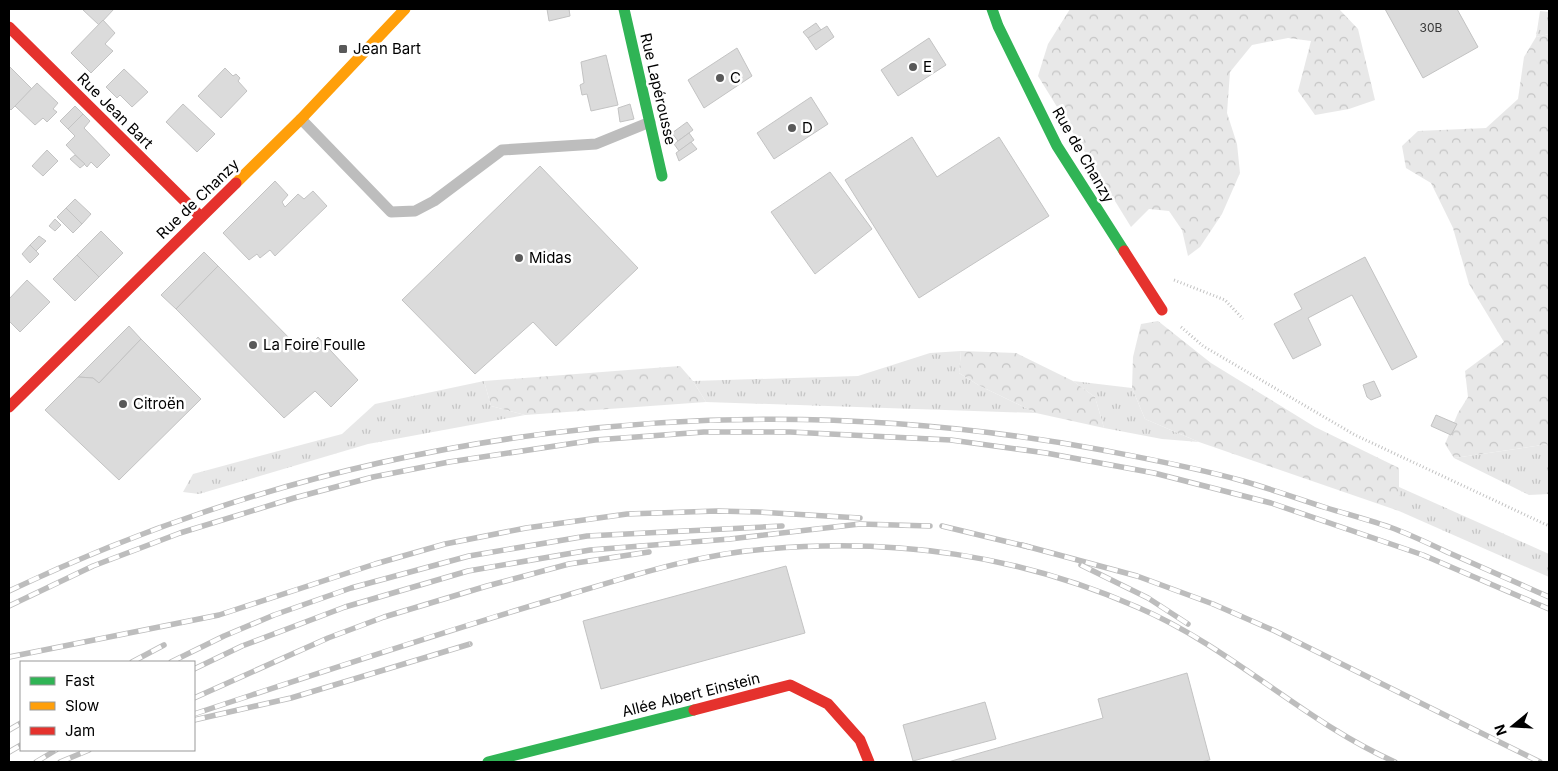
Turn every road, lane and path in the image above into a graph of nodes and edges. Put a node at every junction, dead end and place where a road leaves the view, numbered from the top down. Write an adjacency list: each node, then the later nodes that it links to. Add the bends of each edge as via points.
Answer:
1 (405, 9): 5 (street, Rue de Chanzy)
2 (624, 9): 6 (street, Rue Lapérousse)
3 (992, 9): 10 (street, Rue de Chanzy, via 1057,146)
4 (9, 26): 8 (street, Rue Jean Bart)
5 (301, 119): 6 (lane, via 391,212 415,211 434,201 502,150 596,144); 8 (street, Rue de Chanzy)
6 (650, 122): 7 (street, Rue Lapérousse)
7 (662, 176)
8 (201, 217): 12 (street, Rue de Chanzy)
9 (1167, 278): 11 (path, via 1225,300)
10 (1162, 310): 13 (path, via 1203,346 1355,435)
11 (1243, 319)
12 (9, 407)
13 (1549, 526)
14 (488, 762): 15 (street, Allée Albert Einstein, via 790,685 828,704 860,740)
15 (869, 762)

